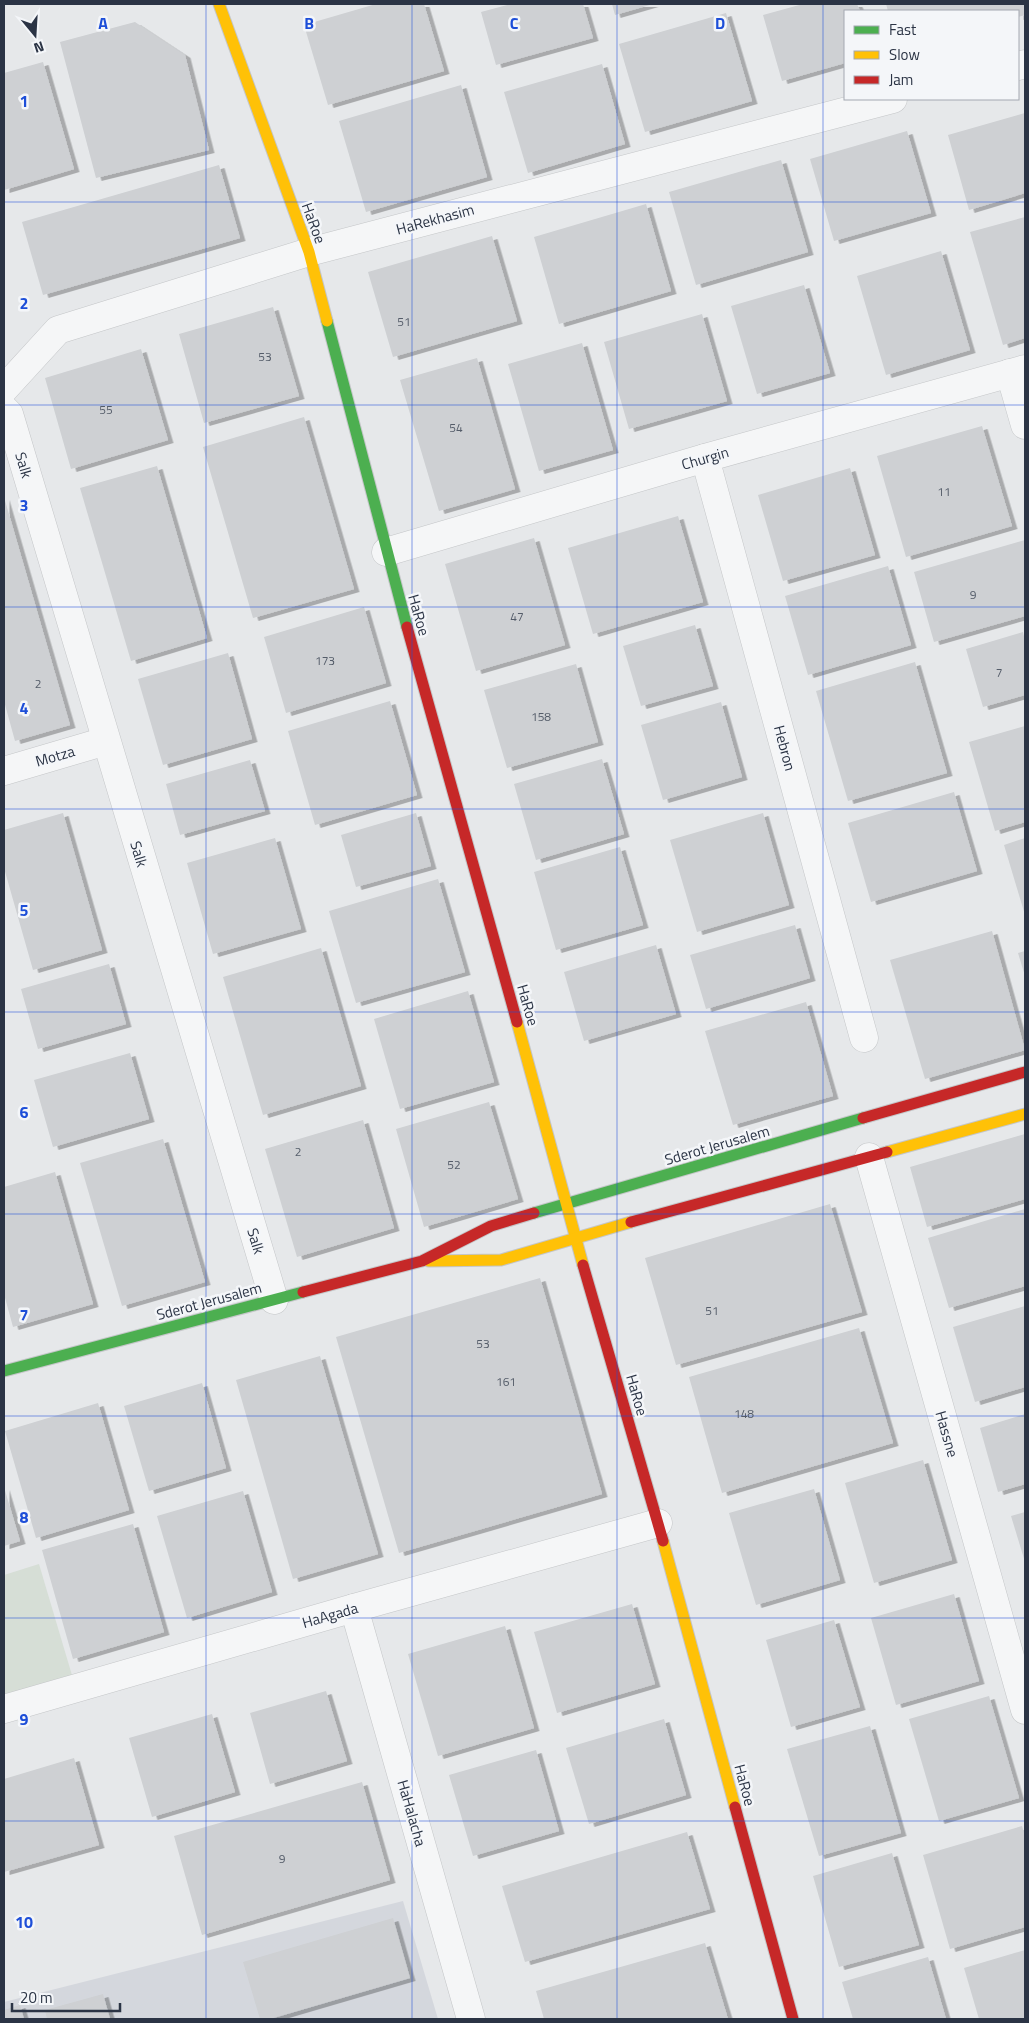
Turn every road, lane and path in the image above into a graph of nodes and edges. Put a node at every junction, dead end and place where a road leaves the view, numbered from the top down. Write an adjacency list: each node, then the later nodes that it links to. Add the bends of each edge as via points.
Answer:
1 (219, 4): 3 (street, HaRoe)
2 (889, 100): 3 (street, HaRekhasim)
3 (309, 252): 5 (street, HaRekhasim, via 58,330); 9 (street, HaRoe)
4 (1018, 371): 7 (street); 8 (street, Churgin)
5 (4, 389)
6 (4, 408): 10 (street, Salk, via 9,414)
7 (1025, 425)
8 (705, 458): 9 (street, Churgin); 12 (street, Hebron)
9 (386, 552): 16 (street, HaRoe)
10 (106, 741): 11 (street, Motza); 19 (street, Salk)
11 (4, 771)
12 (864, 1038)
13 (1025, 1072): 16 (street, Sderot Jerusalem)
14 (1025, 1114): 15 (street, Sderot Jerusalem)
15 (869, 1157): 17 (street, Sderot Jerusalem); 24 (street, Hassne)
16 (568, 1204): 17 (street, HaRoe); 18 (street, Sderot Jerusalem, via 491,1226)
17 (575, 1237): 18 (street, Sderot Jerusalem, via 501,1260); 21 (street, HaRoe)
18 (422, 1261): 19 (street, Sderot Jerusalem)
19 (274, 1300): 20 (street, Sderot Jerusalem)
20 (4, 1371)
21 (658, 1523): 22 (street, HaAgada); 26 (street, HaRoe)
22 (354, 1608): 23 (street, HaAgada); 25 (street, HaHalacha)
23 (4, 1709)
24 (1025, 1710)
25 (471, 2019)
26 (793, 2019)

